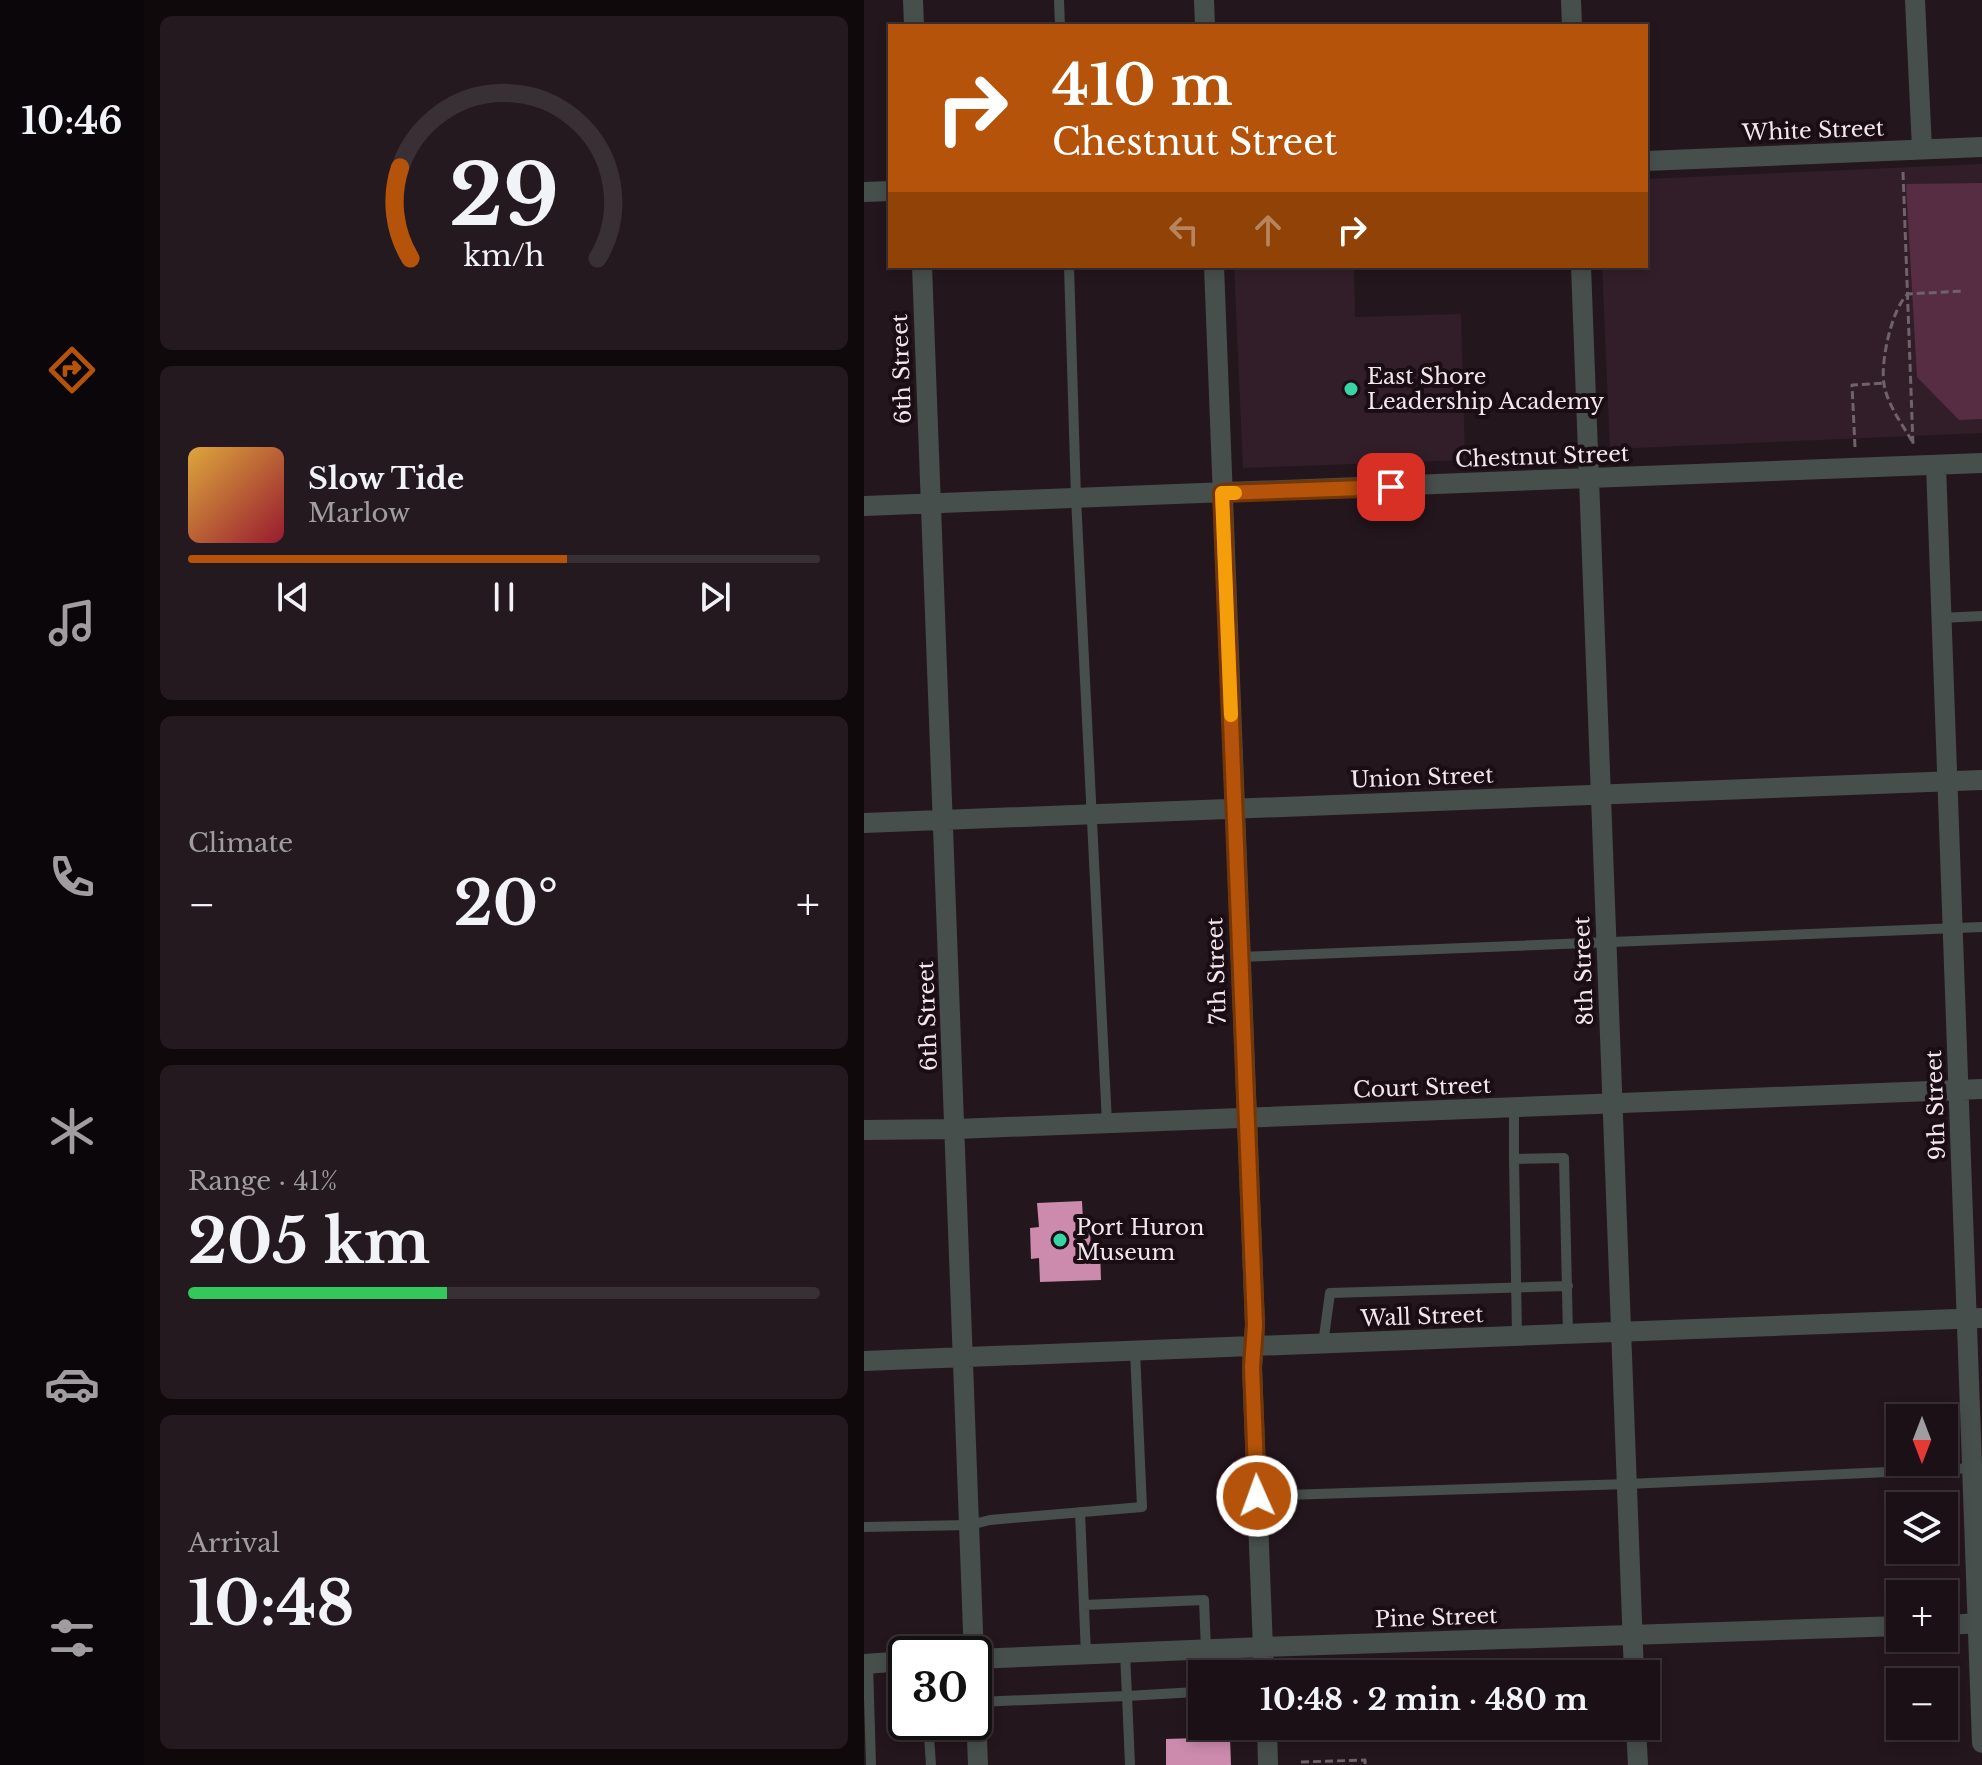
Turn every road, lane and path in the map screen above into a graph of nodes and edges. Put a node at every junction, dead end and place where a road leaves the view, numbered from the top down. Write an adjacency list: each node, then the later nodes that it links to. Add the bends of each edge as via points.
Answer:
1 (913, 0): 6 (street)
2 (1059, 0): 7 (lane)
3 (1204, 0): 8 (street)
4 (1571, 0): 9 (street)
5 (1915, 0): 11 (street)
6 (914, 24)
7 (1060, 24)
8 (1205, 24)
9 (1572, 24)
10 (1982, 147): 11 (street, White Street)
11 (1922, 149): 12 (street, White Street)
12 (1648, 161)
13 (1903, 172): 21 (path)
14 (888, 191): 15 (street)
15 (864, 192)
16 (922, 268): 29 (street, 6th Street)
17 (1069, 268): 28 (lane)
18 (1214, 268): 27 (street, 7th Street)
19 (1581, 268): 26 (street, 8th Street)
20 (1964, 291): 21 (path)
21 (1908, 294): 22 (path, via 1888,334); 22 (path, via 1913,445)
22 (1884, 383): 23 (path, via 1852,385)
23 (1855, 447)
24 (1982, 463): 25 (street, Chestnut Street)
25 (1936, 465): 26 (street, Chestnut Street); 32 (street, 9th Street)
26 (1589, 479): 27 (street, Chestnut Street); 35 (street, 8th Street)
27 (1222, 493): 28 (street, Chestnut Street); 36 (street, 7th Street)
28 (1076, 498): 29 (street, Chestnut Street); 37 (lane)
29 (930, 504): 30 (street, Chestnut Street); 38 (street, 6th Street)
30 (864, 506)
31 (1982, 616): 32 (lane)
32 (1941, 618): 34 (street, 9th Street)
33 (1982, 780): 34 (street, Union Street)
34 (1946, 782): 35 (street, Union Street); 41 (street, 9th Street)
35 (1600, 795): 36 (street, Union Street); 42 (street, 8th Street)
36 (1235, 809): 37 (street, Union Street); 43 (street, 7th Street)
37 (1091, 815): 38 (street, Union Street); 49 (lane)
38 (944, 820): 39 (street, Union Street); 50 (street, 6th Street)
39 (864, 823)
40 (1982, 927): 41 (lane)
41 (1952, 929): 42 (lane); 45 (street, 9th Street)
42 (1606, 942): 43 (lane); 46 (street, 8th Street)
43 (1240, 957): 48 (street, 7th Street)
44 (1982, 1089): 45 (street, Court Street)
45 (1959, 1090): 46 (street, Court Street); 55 (street, 9th Street)
46 (1612, 1104): 47 (street, Court Street); 56 (street, 8th Street)
47 (1514, 1108): 48 (street, Court Street); 52 (lane)
48 (1246, 1118): 49 (street, Court Street); 60 (street, 7th Street)
49 (1107, 1123): 50 (street, Court Street)
50 (956, 1129): 51 (street, Court Street); 62 (street, 6th Street)
51 (864, 1130)
52 (1514, 1159): 53 (lane); 54 (lane, via 1564,1158)
53 (1516, 1286): 54 (lane); 58 (lane); 59 (lane, via 1330,1293)
54 (1568, 1286): 57 (lane)
55 (1974, 1318): 56 (street, Wall Street); 64 (street, 9th Street)
56 (1621, 1331): 57 (street, Wall Street); 65 (street, 8th Street)
57 (1568, 1334): 58 (street, Wall Street)
58 (1517, 1336): 59 (street, Wall Street)
59 (1323, 1344): 60 (street, Wall Street)
60 (1253, 1347): 61 (street, Wall Street); 66 (street, 7th Street)
61 (1135, 1351): 62 (street, Wall Street); 67 (lane, via 1142,1507)
62 (964, 1357): 63 (street, Wall Street); 68 (street, 6th Street)
63 (864, 1361)
64 (1977, 1468): 65 (lane); 71 (street, 9th Street)
65 (1628, 1484): 66 (lane); 74 (street, 8th Street)
66 (1257, 1496): 76 (street, 7th Street)
67 (1080, 1512): 68 (lane); 70 (lane)
68 (970, 1525): 69 (lane); 75 (street, 6th Street)
69 (864, 1527)
70 (1084, 1605): 77 (lane, via 1204,1600); 79 (lane)
71 (1980, 1624): 72 (street); 91 (street, 9th Street)
72 (1958, 1625)
73 (1886, 1626): 74 (street, Pine Street)
74 (1633, 1634): 76 (street, Pine Street); 82 (street, 8th Street)
75 (973, 1636)
76 (1263, 1647): 77 (street, Pine Street); 81 (street, 7th Street)
77 (1206, 1650): 78 (street, Pine Street); 85 (lane, via 1195,1673 1196,1692)
78 (1125, 1653): 79 (street, Pine Street); 85 (lane)
79 (1086, 1655): 80 (street, Pine Street)
80 (992, 1658)
81 (1263, 1660)
82 (1634, 1660)
83 (888, 1662): 84 (street)
84 (866, 1664): 93 (lane)
85 (1127, 1696): 86 (lane); 96 (lane)
86 (992, 1701)
87 (929, 1740): 94 (lane)
88 (978, 1740): 95 (street, 6th Street)
89 (1267, 1740): 97 (street)
90 (1637, 1740): 99 (street)
91 (1982, 1743)
92 (1301, 1762): 98 (path, via 1365,1760)
93 (871, 1765)
94 (931, 1765)
95 (978, 1765)
96 (1130, 1765)
97 (1268, 1765)
98 (1365, 1765)
99 (1638, 1765)

